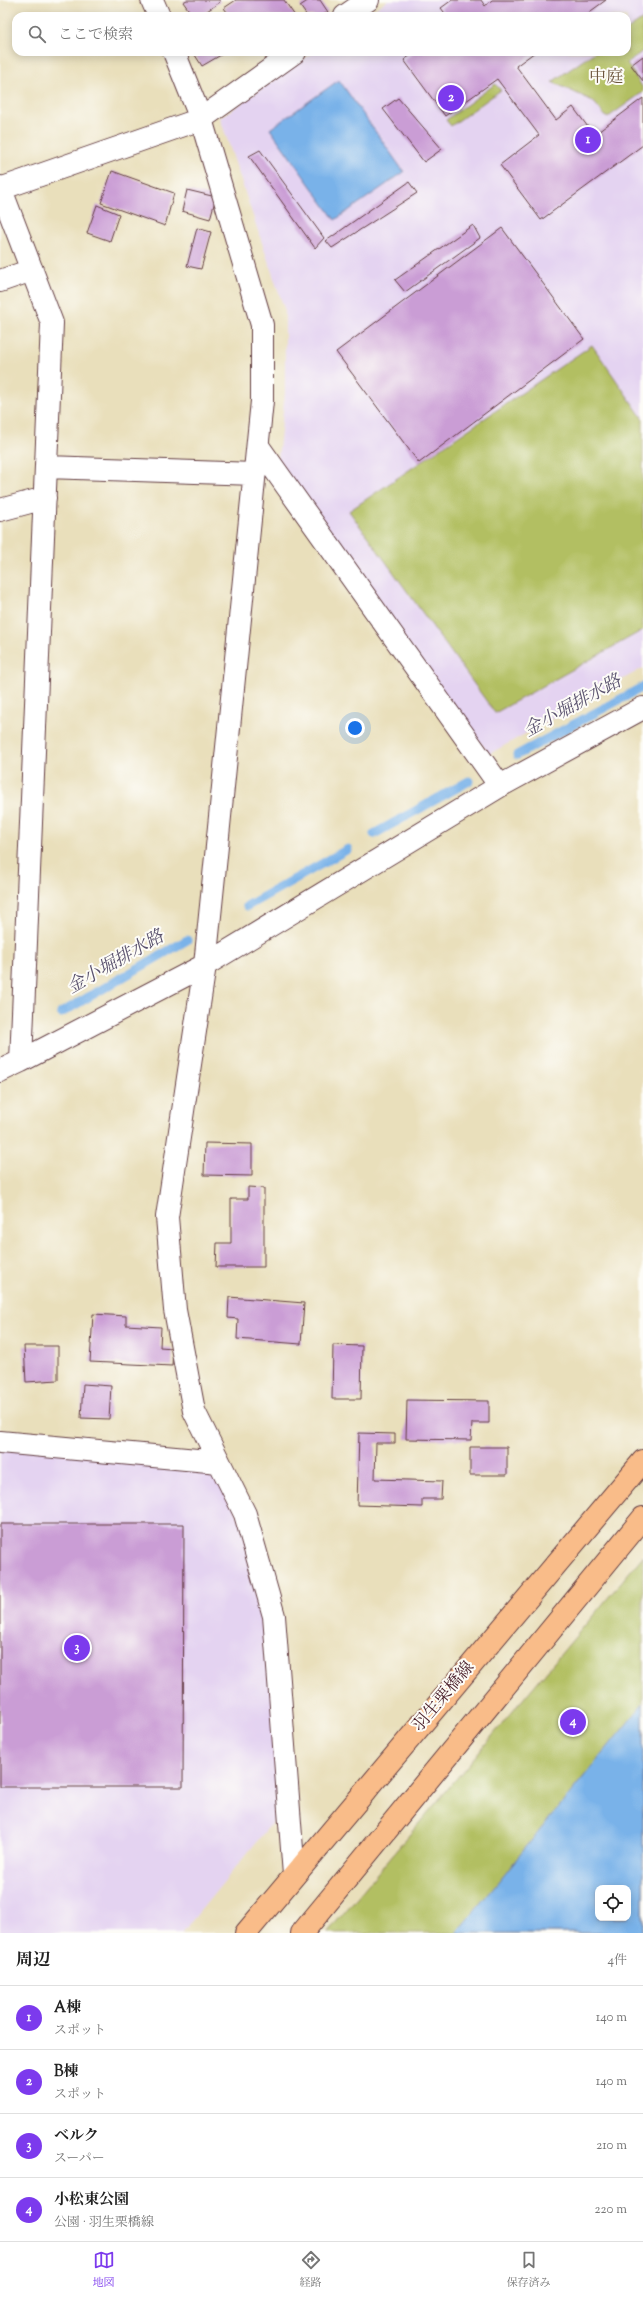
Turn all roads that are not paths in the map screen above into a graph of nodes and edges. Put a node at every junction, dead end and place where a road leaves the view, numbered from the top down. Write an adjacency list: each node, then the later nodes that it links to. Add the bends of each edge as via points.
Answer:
1 (152, 0): 3 (street)
2 (368, 0): 4 (street)
3 (157, 12)
4 (351, 12)
5 (176, 56): 7 (street)
6 (288, 56): 7 (street)
7 (201, 118): 8 (street); 11 (street, via 262,324 262,401)
8 (0, 188): 9 (street)
9 (32, 270): 10 (street); 12 (street, via 52,324)
10 (0, 281)
11 (258, 446): 13 (street); 17 (street)
12 (46, 467): 13 (street); 14 (street)
13 (255, 474): 18 (street)
14 (45, 498): 15 (street); 19 (street)
15 (0, 510)
16 (643, 708): 17 (street)
17 (500, 786): 18 (street)
18 (205, 965): 19 (street); 23 (street, via 167,1217 175,1310 194,1411)
19 (21, 1060): 20 (street)
20 (0, 1071)
21 (0, 1442): 23 (street)
22 (643, 1461): 25 (main road, 羽生栗橋線)
23 (219, 1462): 25 (street, via 245,1514 274,1616)
24 (643, 1518): 27 (main road)
25 (294, 1875): 26 (main road, 羽生栗橋線)
26 (246, 1933)
27 (302, 1933)

